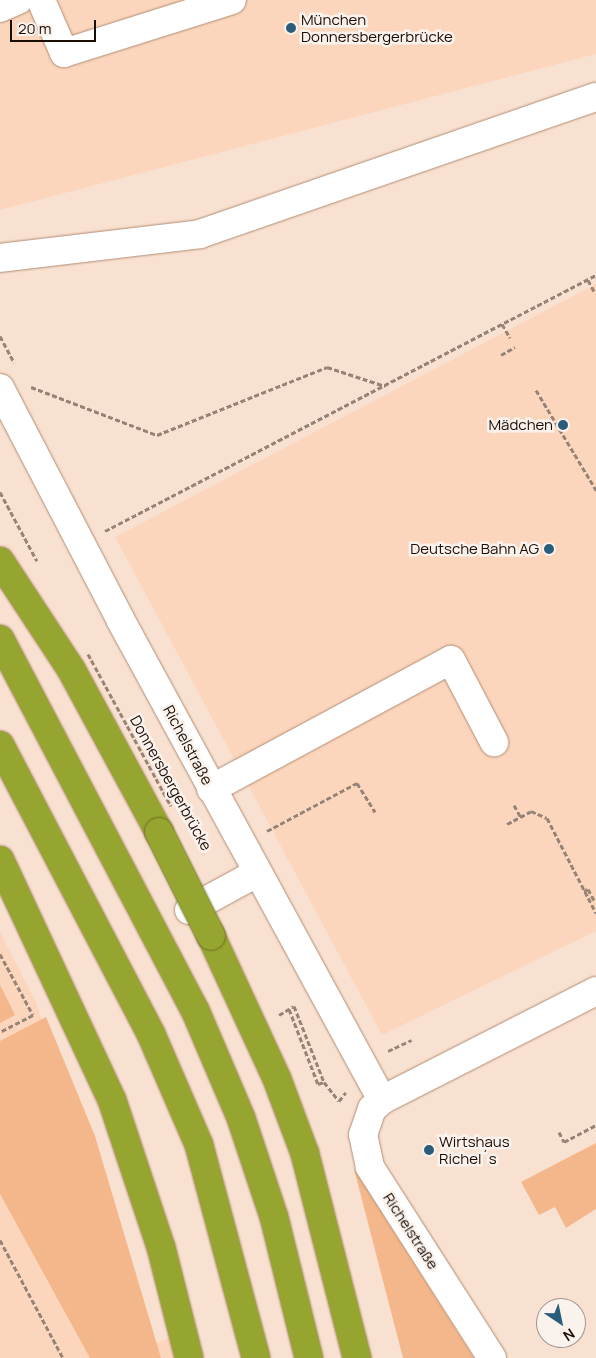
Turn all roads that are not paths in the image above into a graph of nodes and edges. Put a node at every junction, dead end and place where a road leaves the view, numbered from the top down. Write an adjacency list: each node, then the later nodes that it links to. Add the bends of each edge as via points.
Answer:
1 (18, 0): 4 (street)
2 (41, 0): 3 (street, via 64,53)
3 (232, 0)
4 (0, 8)
5 (596, 97): 6 (street, via 200,234)
6 (0, 258)
7 (13, 386): 12 (street, Richelstraße, via 82,541)
8 (0, 561): 21 (highway, bridge, via 71,669 211,936 277,1078 305,1154)
9 (0, 639): 20 (highway, via 203,1028 241,1118 274,1218)
10 (494, 742): 12 (street, via 451,660)
11 (0, 745): 19 (highway, via 151,1034 199,1145)
12 (212, 789): 14 (street, Richelstraße)
13 (0, 860): 18 (highway, via 71,1007 130,1148 161,1247)
14 (257, 874): 15 (street); 17 (street, Richelstraße)
15 (190, 910)
16 (596, 991): 17 (street, Richelstraße)
17 (382, 1100): 22 (street, Richelstraße, via 372,1108 362,1135 370,1167)
18 (189, 1358)
19 (256, 1358)
20 (309, 1358)
21 (357, 1358)
22 (492, 1358)

